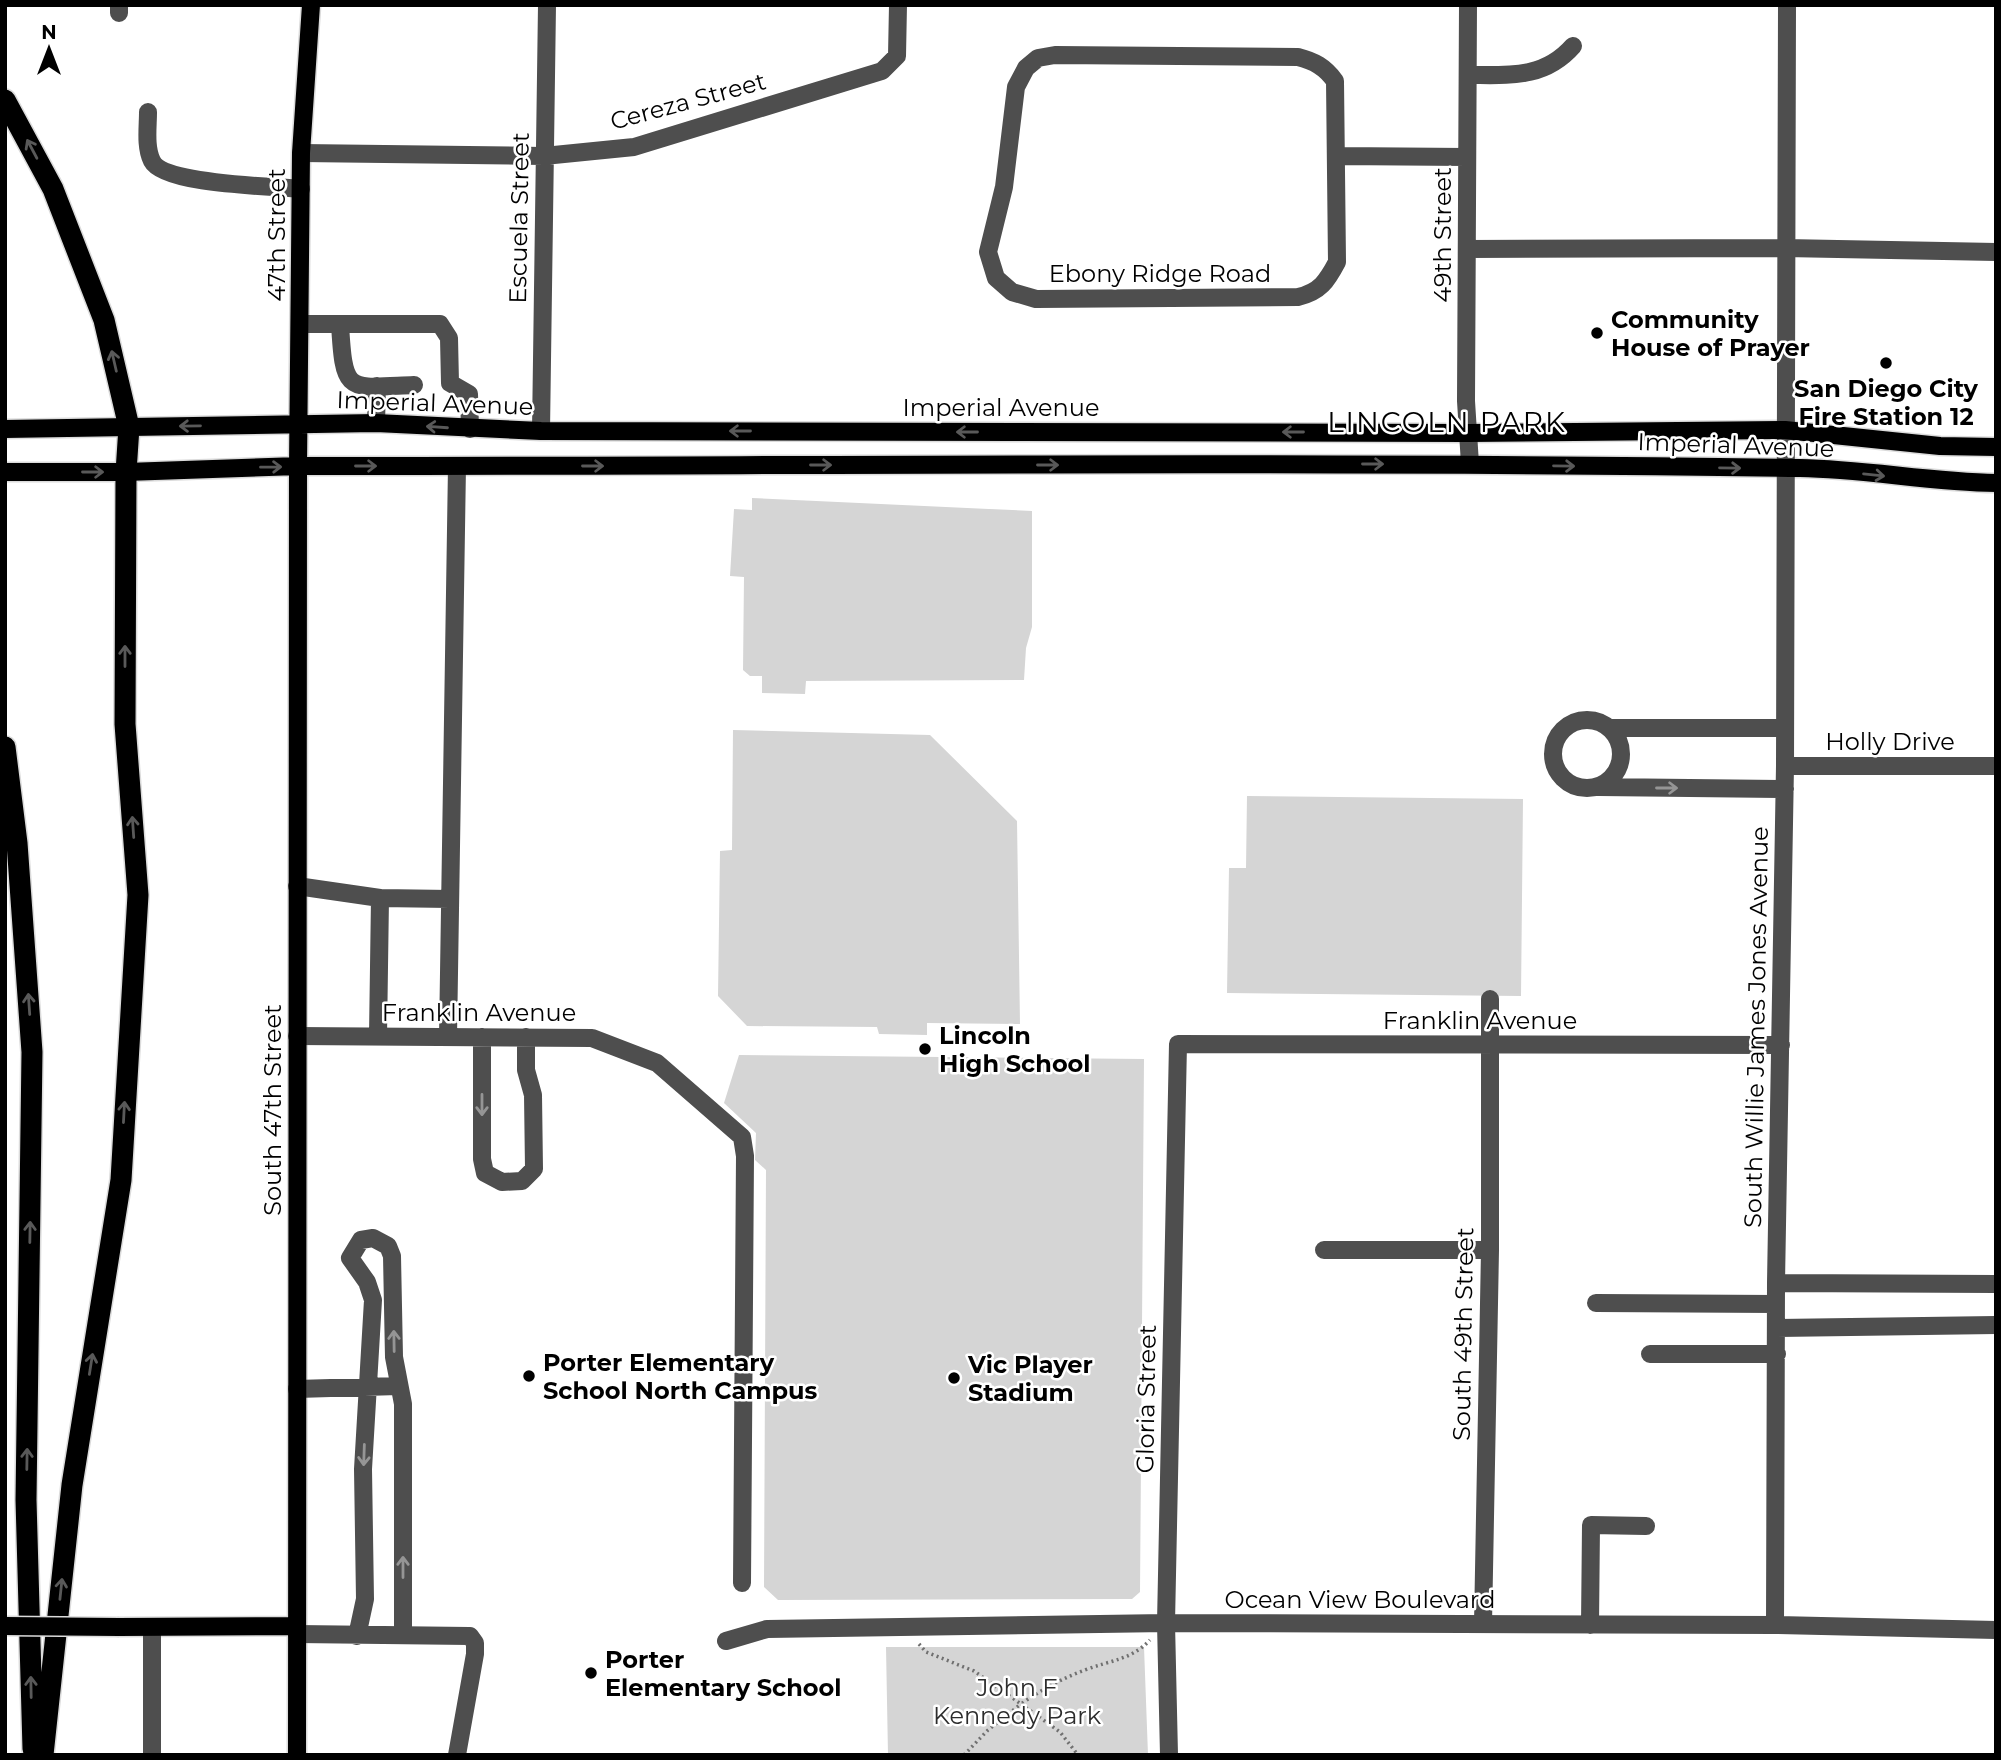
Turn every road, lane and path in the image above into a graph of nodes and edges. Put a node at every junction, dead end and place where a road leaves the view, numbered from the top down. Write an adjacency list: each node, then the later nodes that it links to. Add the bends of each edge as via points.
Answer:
1 (311, 5): 10 (main road, 47th Street)
2 (547, 5): 11 (street, Escuela Street)
3 (898, 5): 11 (street, Cereza Street, via 897,56 882,71 634,147)
4 (1468, 5): 7 (street, 49th Street)
5 (1787, 5): 15 (street, South Willie James Jones Avenue)
6 (1573, 46): 7 (street, via 1550,68 1515,75)
7 (1468, 75): 13 (street, 49th Street)
8 (5, 100): 24 (highway, one-way to 8, via 100,308 53,189)
9 (148, 112): 14 (street, via 148,145 152,162 162,172)
10 (301, 153): 11 (street, Cereza Street); 14 (main road, 47th Street)
11 (544, 156): 27 (street, Escuela Street)
12 (1337, 156): 12 (street, Ebony Ridge Road, via 1337,262 1327,282 1312,294 1036,299 1012,292 996,278 988,252 1004,187 1016,87 1026,68 1038,58 1312,60 1335,81); 13 (street)
13 (1467, 157): 16 (street, 49th Street)
14 (300, 189): 18 (main road, 47th Street)
15 (1785, 248): 16 (street); 17 (street); 28 (street, South Willie James Jones Avenue)
16 (1467, 249): 29 (street, 49th Street)
17 (1996, 252)
18 (300, 324): 19 (street); 23 (main road, 47th Street)
19 (340, 324): 21 (street, via 345,376 358,388); 26 (street, via 444,327 449,338 450,383 469,394)
20 (414, 385): 21 (street)
21 (377, 386): 22 (street)
22 (376, 423): 23 (main road, Imperial Avenue); 26 (main road, Imperial Avenue, one-way to 22)
23 (299, 424): 24 (main road, Imperial Avenue, one-way to 24); 32 (main road, 47th Street)
24 (129, 427): 25 (main road, Imperial Avenue); 36 (highway)
25 (5, 429)
26 (470, 429): 27 (main road, Imperial Avenue)
27 (541, 430): 29 (main road, Imperial Avenue, one-way to 27)
28 (1785, 430): 29 (main road, Imperial Avenue); 30 (main road, Imperial Avenue, via 1940,446); 34 (street, South Willie James Jones Avenue)
29 (1468, 433): 31 (street, 49th Street)
30 (1996, 447)
31 (1470, 464): 33 (main road, Imperial Avenue, one-way to 31); 34 (main road, Imperial Avenue, one-way to 34)
32 (298, 466): 33 (main road, Imperial Avenue, one-way to 33); 36 (main road, Imperial Avenue, one-way to 32); 45 (main road, South 47th Street)
33 (457, 466): 47 (street)
34 (1785, 468): 37 (main road, Imperial Avenue, one-way to 37); 39 (street, South Willie James Jones Avenue)
35 (5, 472): 36 (main road, Imperial Avenue, one-way to 36)
36 (126, 472): 86 (highway, one-way to 36, via 72,1485 121,1167 138,895 125,724)
37 (1996, 483)
38 (1610, 728): 39 (street); 43 (street, via 1618,737 1621,761 1617,772); 43 (street, via 1589,719 1578,720 1560,732 1552,752 1557,773 1565,781 1587,789)
39 (1785, 728): 41 (street, South Willie James Jones Avenue)
40 (5, 747): 85 (highway, one-way to 40, via 26,1500 33,1052)
41 (1785, 766): 42 (street, Holly Drive); 44 (street, South Willie James Jones Avenue)
42 (1996, 766)
43 (1599, 787): 44 (street, one-way to 44)
44 (1785, 789): 56 (street, South Willie James Jones Avenue)
45 (297, 886): 46 (street); 49 (main road, South 47th Street)
46 (380, 898): 47 (street); 50 (street)
47 (450, 899): 51 (street)
48 (1490, 999): 55 (street, South 49th Street)
49 (297, 1036): 50 (street, Franklin Avenue); 69 (main road, South 47th Street)
50 (378, 1036): 51 (street, Franklin Avenue)
51 (448, 1037): 52 (street, Franklin Avenue)
52 (482, 1037): 53 (street, Franklin Avenue); 53 (street, one-way to 53, via 482,1159 485,1173 502,1182 522,1181 534,1169)
53 (526, 1037): 71 (street, Franklin Avenue, via 592,1038 657,1063 741,1137 745,1156)
54 (1178, 1044): 55 (street, Franklin Avenue); 72 (street, Gloria Street)
55 (1490, 1044): 56 (street, Franklin Avenue); 58 (street, South 49th Street)
56 (1781, 1045): 59 (street, South Willie James Jones Avenue)
57 (1324, 1250): 58 (street)
58 (1490, 1250): 73 (street, South 49th Street)
59 (1776, 1283): 60 (street); 62 (street, South Willie James Jones Avenue)
60 (1996, 1284)
61 (1596, 1303): 62 (street)
62 (1776, 1304): 64 (street, South Willie James Jones Avenue)
63 (1996, 1325): 64 (street)
64 (1776, 1328): 66 (street, South Willie James Jones Avenue)
65 (1650, 1354): 66 (street)
66 (1777, 1354): 75 (street, South Willie James Jones Avenue)
67 (398, 1386): 68 (street); 68 (street, one-way to 68, via 392,1256 388,1246 373,1238 354,1246 350,1258 373,1300); 82 (street, one-way to 67, via 403,1404)
68 (369, 1387): 69 (street); 81 (street, one-way to 81, via 363,1469 365,1599)
69 (297, 1389): 79 (main road, South 47th Street)
70 (1646, 1526): 74 (street, via 1591,1525)
71 (742, 1583)
72 (1166, 1623): 73 (street, Ocean View Boulevard); 78 (street, Ocean View Boulevard); 84 (path, via 1135,1655 1082,1671); 92 (street, Gloria Street)
73 (1483, 1624): 74 (street, Ocean View Boulevard)
74 (1590, 1625): 75 (street, Ocean View Boulevard)
75 (1775, 1625): 80 (street, Ocean View Boulevard)
76 (5, 1626): 77 (main road, bridge)
77 (152, 1627): 79 (main road); 87 (street)
78 (916, 1629): 83 (street, Ocean View Boulevard, via 767,1629); 84 (path, via 917,1642 926,1652 974,1671)
79 (297, 1630): 81 (street); 88 (main road, South 47th Street)
80 (1996, 1630)
81 (357, 1636): 82 (street)
82 (403, 1636): 89 (street, via 470,1636 475,1643)
83 (726, 1641)
84 (1021, 1704): 90 (path); 91 (path, via 1060,1732)
85 (33, 1755)
86 (43, 1755)
87 (152, 1755)
88 (297, 1755)
89 (457, 1755)
90 (964, 1755)
91 (1079, 1755)
92 (1169, 1755)

